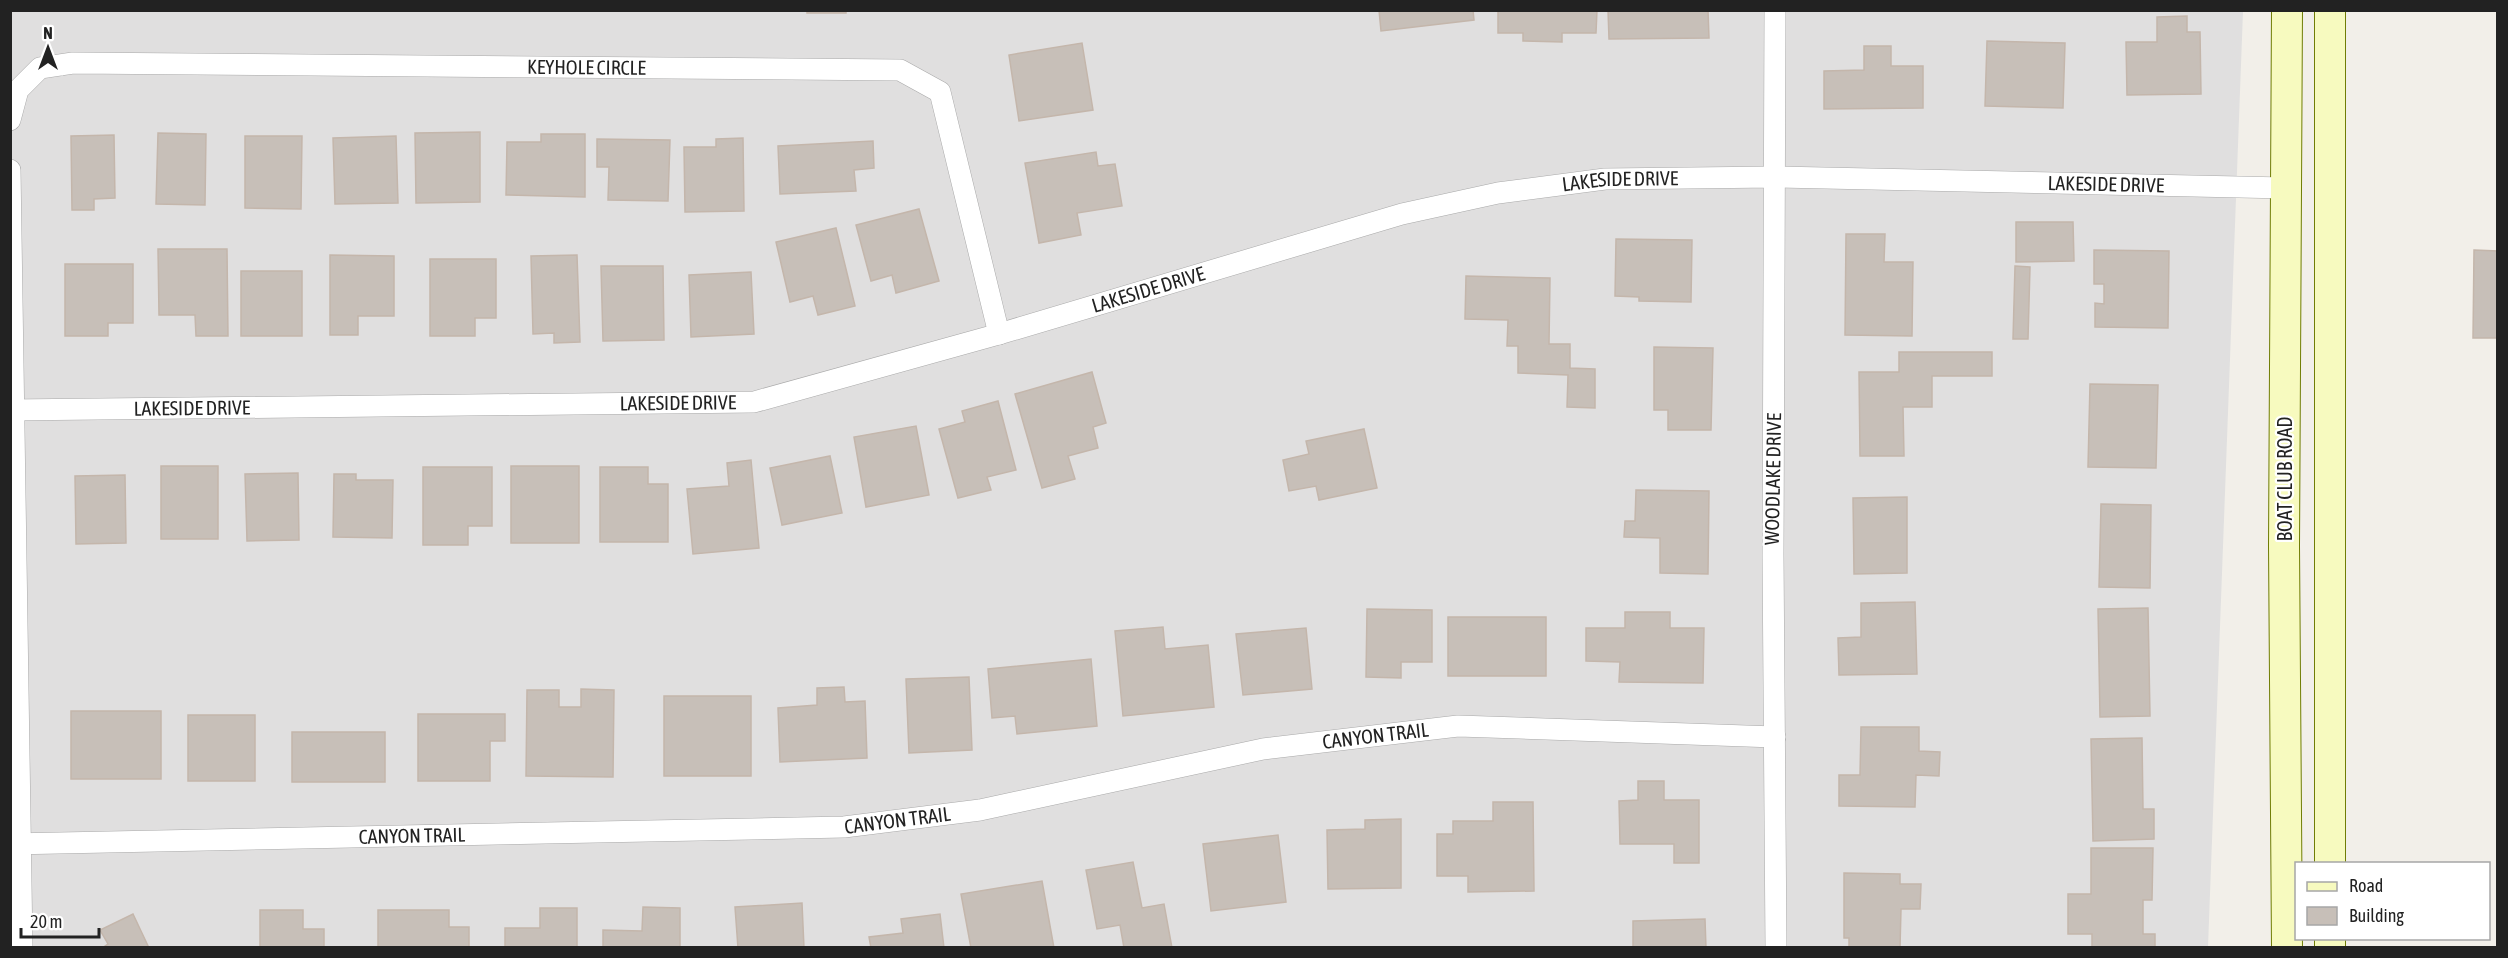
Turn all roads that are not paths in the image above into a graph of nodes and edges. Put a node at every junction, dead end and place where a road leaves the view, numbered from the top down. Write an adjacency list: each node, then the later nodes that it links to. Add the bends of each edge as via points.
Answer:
1 (1775, 10): 6 (street, WOODLAKE DRIVE)
2 (2287, 10): 7 (main road, BOAT CLUB ROAD)
3 (2330, 10): 12 (main road)
4 (10, 120): 8 (street, KEYHOLE CIRCLE, via 18,90 40,68 73,63 900,70 940,92)
5 (10, 170): 9 (street)
6 (1774, 177): 7 (street, LAKESIDE DRIVE); 8 (street, LAKESIDE DRIVE, via 1605,179 1498,193 1402,214); 10 (street, WOODLAKE DRIVE)
7 (2285, 188): 15 (main road, BOAT CLUB ROAD)
8 (999, 334): 9 (street, LAKESIDE DRIVE, via 754,402)
9 (12, 410): 11 (street)
10 (1775, 737): 11 (street, CANYON TRAIL, via 1458,726 1263,749 980,810 844,827); 14 (street, WOODLAKE DRIVE)
11 (16, 844): 13 (street)
12 (2330, 862)
13 (22, 948)
14 (1776, 948)
15 (2287, 948)

